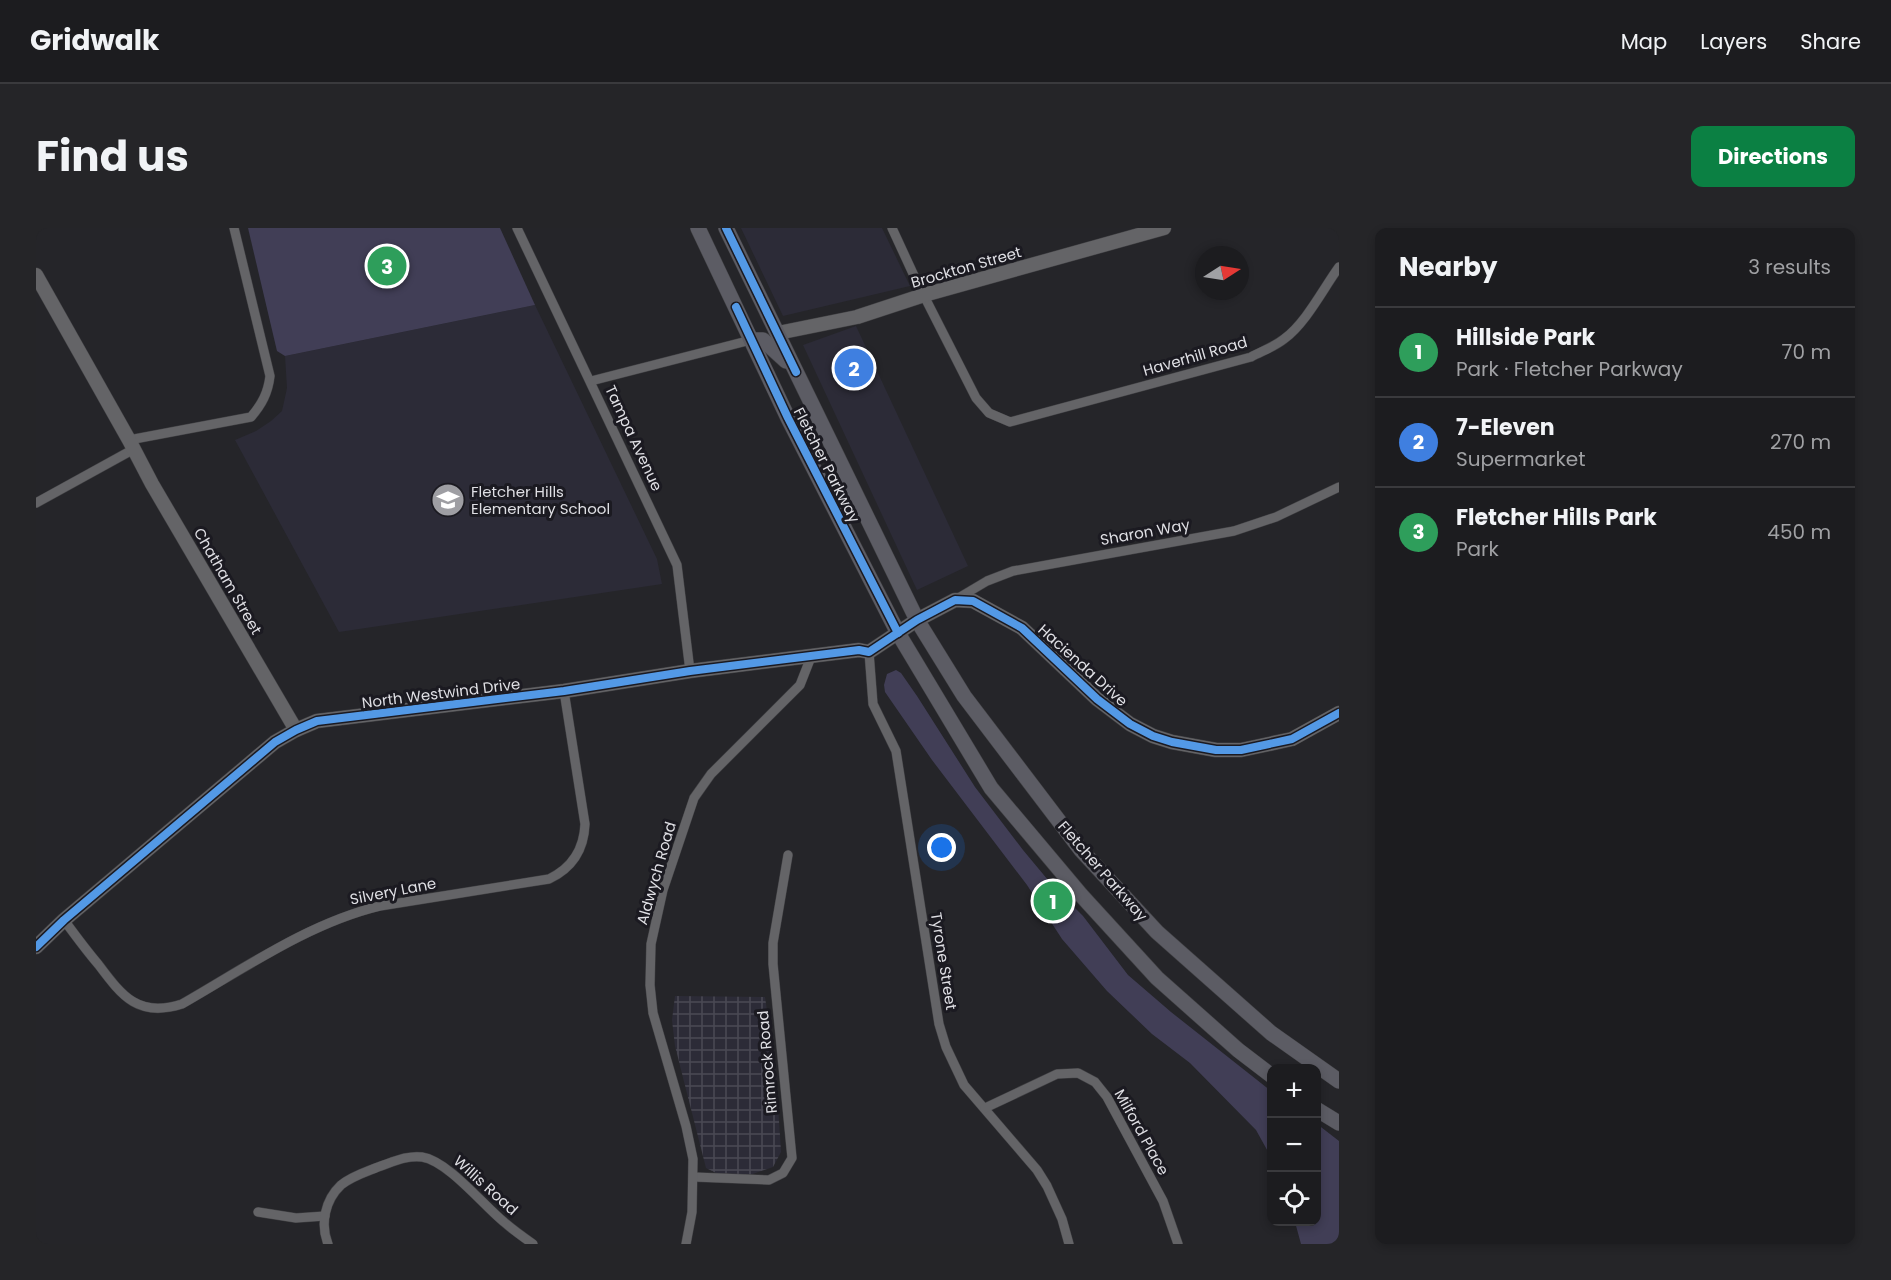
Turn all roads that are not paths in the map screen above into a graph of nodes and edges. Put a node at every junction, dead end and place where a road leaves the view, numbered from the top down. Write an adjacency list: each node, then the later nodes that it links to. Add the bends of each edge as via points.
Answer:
1 (234, 228): 15 (street, via 270,376 262,404 251,417)
2 (517, 228): 14 (street, Tampa Avenue)
3 (698, 228): 10 (main road, Fletcher Parkway)
4 (726, 228): 11 (main road, Fletcher Parkway)
5 (892, 228): 9 (street)
6 (1164, 228): 9 (street, Brockton Street)
7 (1339, 267): 9 (street, Haverhill Road, via 1287,337 1251,357 1010,422 989,413 976,398)
8 (36, 275): 15 (street, Chatham Street)
9 (924, 296): 11 (street, Brockton Street, via 857,317)
10 (736, 308): 11 (main road, via 757,328); 12 (main road, Fletcher Parkway)
11 (778, 333): 13 (main road, Fletcher Parkway)
12 (751, 340): 13 (main road, via 763,340 776,349); 14 (street); 20 (main road, Fletcher Parkway)
13 (796, 372): 19 (main road, Fletcher Parkway)
14 (591, 381): 23 (street, Tampa Avenue, via 677,565)
15 (131, 445): 17 (street); 26 (street, Chatham Street)
16 (1339, 488): 18 (street, Sharon Way, via 1234,531 1013,571)
17 (36, 503)
18 (955, 600): 19 (street); 25 (street, Hacienda Drive, via 973,601 1022,628 1096,699 1153,736 1173,742 1241,750 1292,739)
19 (917, 620): 20 (street); 31 (main road, Fletcher Parkway, via 964,696 1081,850 1157,932 1271,1033)
20 (898, 633): 21 (street); 30 (main road, Fletcher Parkway, via 991,788 1081,896 1157,978)
21 (869, 652): 22 (street, North Westwind Drive); 32 (street, Tyrone Street, via 873,704 896,751 939,1024 964,1084)
22 (811, 657): 23 (street, North Westwind Drive); 35 (street, Aldwych Road, via 800,685 699,789 663,890 651,945 653,1013 686,1126)
23 (690, 671): 24 (street, North Westwind Drive)
24 (564, 691): 26 (street, North Westwind Drive, via 317,721); 28 (street, Silvery Lane, via 585,824 574,859 549,879 354,913 317,928 182,1004 164,1008 135,1003 118,991)
25 (1339, 713)
26 (296, 730): 28 (street, North Westwind Drive, via 275,742)
27 (788, 855): 35 (street, Rimrock Road, via 773,964 792,1158 783,1173 769,1180)
28 (64, 920): 29 (street, North Westwind Drive)
29 (36, 947)
30 (1267, 1072)
31 (1339, 1081)
32 (985, 1108): 41 (street, Tyrone Street, via 1042,1178 1062,1219); 42 (street, Milford Place, via 1057,1074 1078,1073 1095,1082 1163,1201)
33 (1321, 1112): 34 (main road)
34 (1339, 1123)
35 (694, 1177): 40 (street, Aldwych Road)
36 (258, 1212): 37 (street, via 296,1218)
37 (325, 1215): 38 (street); 39 (street, Willis Road, via 335,1192 348,1180 400,1159 423,1157 444,1166 504,1223)
38 (328, 1244)
39 (533, 1244)
40 (686, 1244)
41 (1068, 1244)
42 (1178, 1244)

